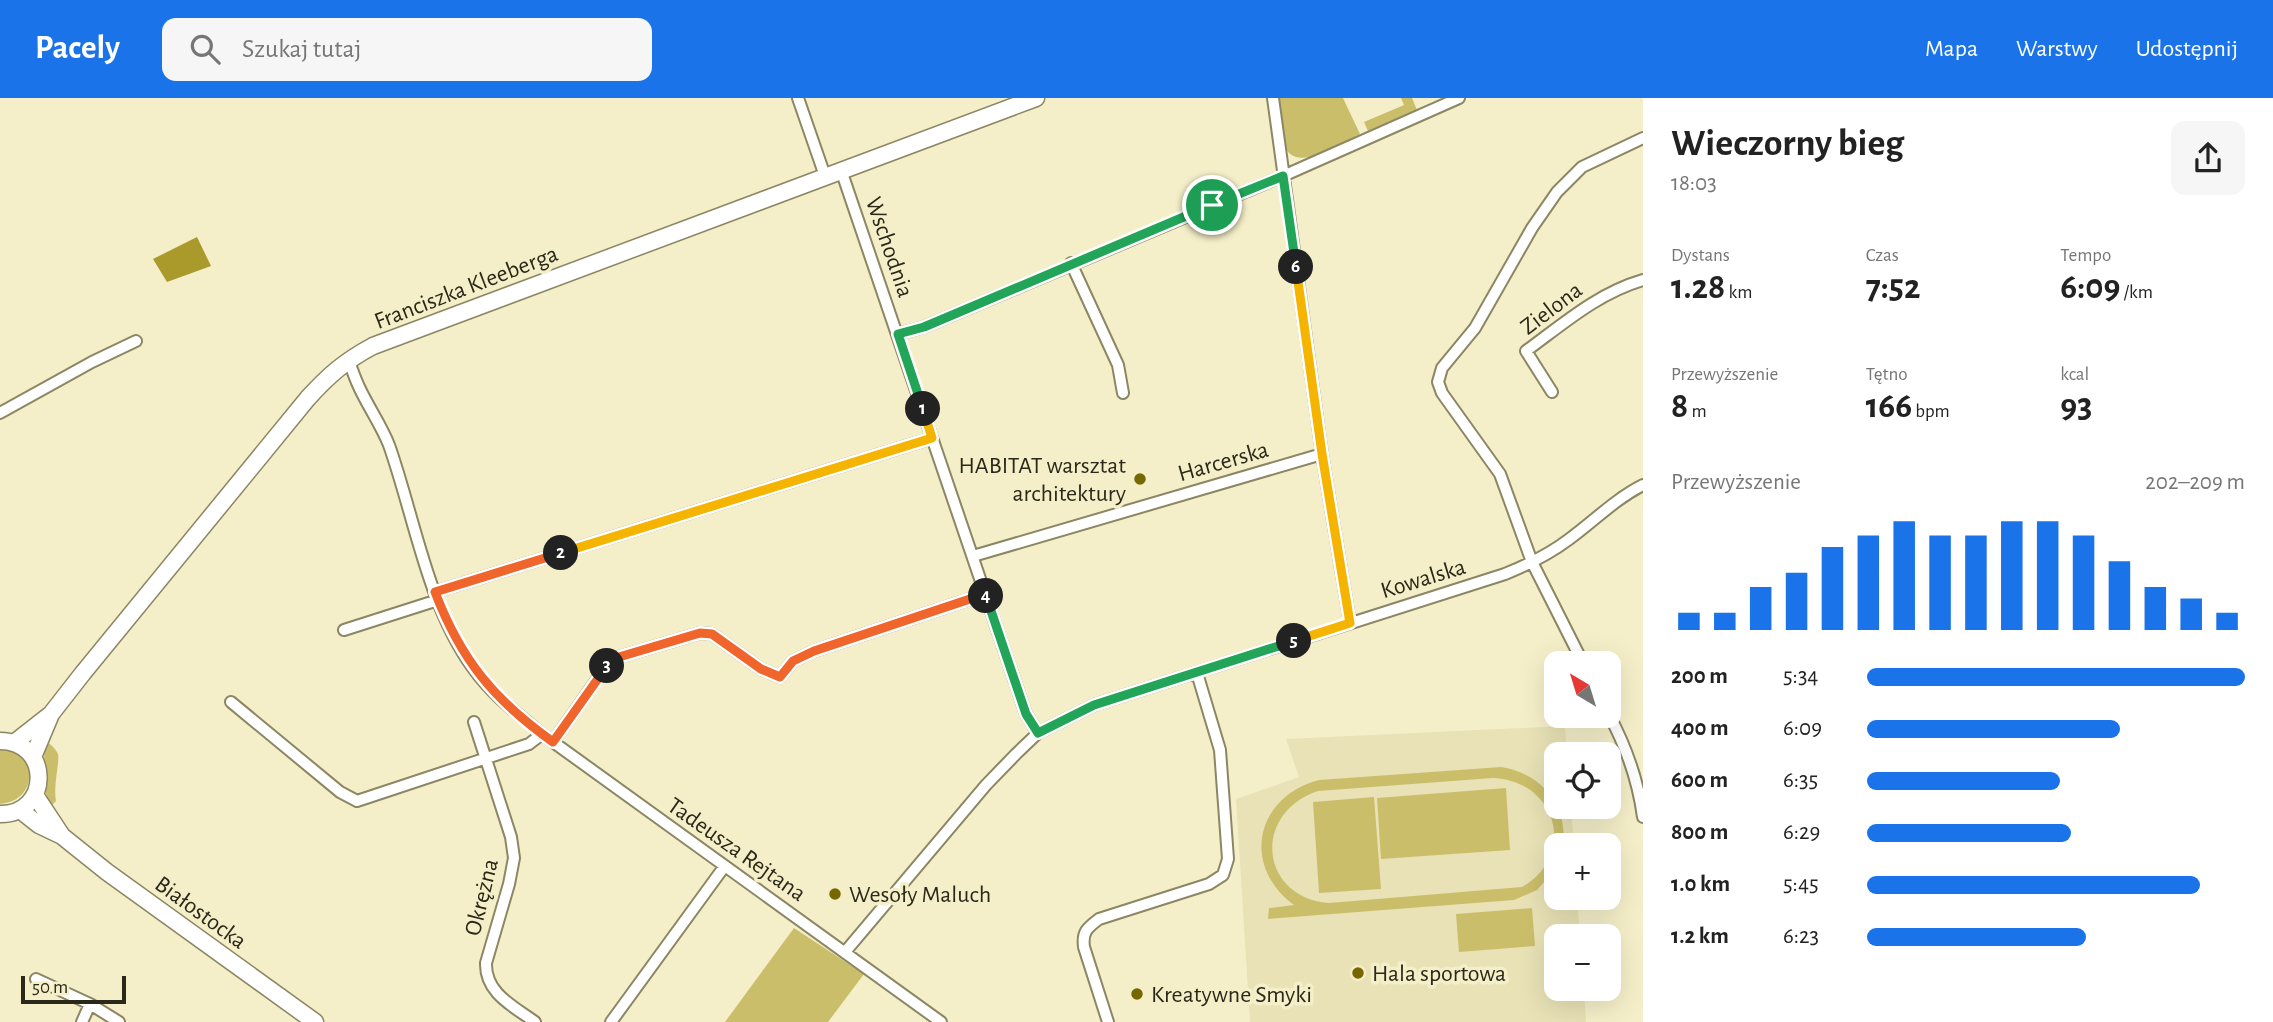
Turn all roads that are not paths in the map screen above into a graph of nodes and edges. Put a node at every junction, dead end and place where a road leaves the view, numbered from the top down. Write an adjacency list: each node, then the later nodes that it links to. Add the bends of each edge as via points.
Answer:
1 (797, 98): 7 (street)
2 (1036, 98): 6 (street, Franciszka Kleeberga)
3 (1273, 98): 8 (street)
4 (1459, 98): 8 (street)
5 (1643, 138): 21 (street, via 1582,167 1557,191 1475,328 1441,368 1438,382 1442,393 1500,474)
6 (841, 170): 7 (street, Franciszka Kleeberga); 11 (street, Wschodnia)
7 (825, 176): 13 (street, Franciszka Kleeberga)
8 (1283, 176): 9 (street); 18 (street)
9 (1071, 263): 11 (street); 15 (street, via 1118,365)
10 (1643, 280): 14 (street, Zielona, via 1600,298 1526,351)
11 (898, 334): 17 (street, Wschodnia)
12 (136, 341): 16 (street)
13 (348, 359): 23 (street, Tadeusza Rejtana, via 381,425); 29 (street, Franciszka Kleeberga, via 308,398)
14 (1552, 392)
15 (1124, 393)
16 (0, 413)
17 (932, 438): 20 (street, Wschodnia); 23 (street)
18 (1322, 454): 20 (street, Harcerska); 24 (street)
19 (1643, 485): 21 (street, Kowalska)
20 (973, 556): 22 (street, Wschodnia)
21 (1532, 562): 24 (street, Kowalska); 26 (street)
22 (985, 594): 32 (street, Wschodnia, via 1026,714); 35 (street, via 814,651 793,661 780,677 712,634 700,633 619,657 608,664)
23 (437, 596): 25 (street); 33 (street, Tadeusza Rejtana, via 473,668 501,701)
24 (1350, 623): 27 (street, Kowalska)
25 (344, 630)
26 (1577, 651)
27 (1197, 673): 32 (street, Kowalska, via 1094,705); 53 (street, via 1220,750 1228,859 1223,875 1209,884 1099,919 1087,928 1082,937 1084,947)
28 (231, 702): 37 (street, via 357,801)
29 (51, 714): 34 (street, Franciszka Kleeberga); 36 (street, Franciszka Kleeberga)
30 (474, 722): 37 (street, Okrężna)
31 (1616, 728): 41 (street, via 1639,789)
32 (1038, 733): 44 (street, Kowalska, via 986,785)
33 (542, 734): 35 (street, Tadeusza Rejtana); 37 (street, via 529,744)
34 (7, 742): 36 (street, via 21,746)
35 (553, 742): 43 (street, Tadeusza Rejtana)
36 (33, 757): 38 (street, via 39,776)
37 (487, 759): 51 (street, Okrężna, via 514,858 486,974 502,998)
38 (35, 795): 39 (street); 42 (street, Białostocka)
39 (20, 810): 40 (street); 42 (street, Białostocka)
40 (0, 814)
41 (1643, 817)
42 (62, 836): 50 (street, Białostocka)
43 (724, 867): 44 (street, Tadeusza Rejtana); 52 (street)
44 (845, 952): 47 (street, Tadeusza Rejtana)
45 (36, 979): 46 (street)
46 (90, 1004): 48 (street); 49 (street)
47 (936, 1021)
48 (82, 1022)
49 (119, 1022)
50 (315, 1022)
51 (535, 1022)
52 (611, 1022)
53 (1108, 1022)

